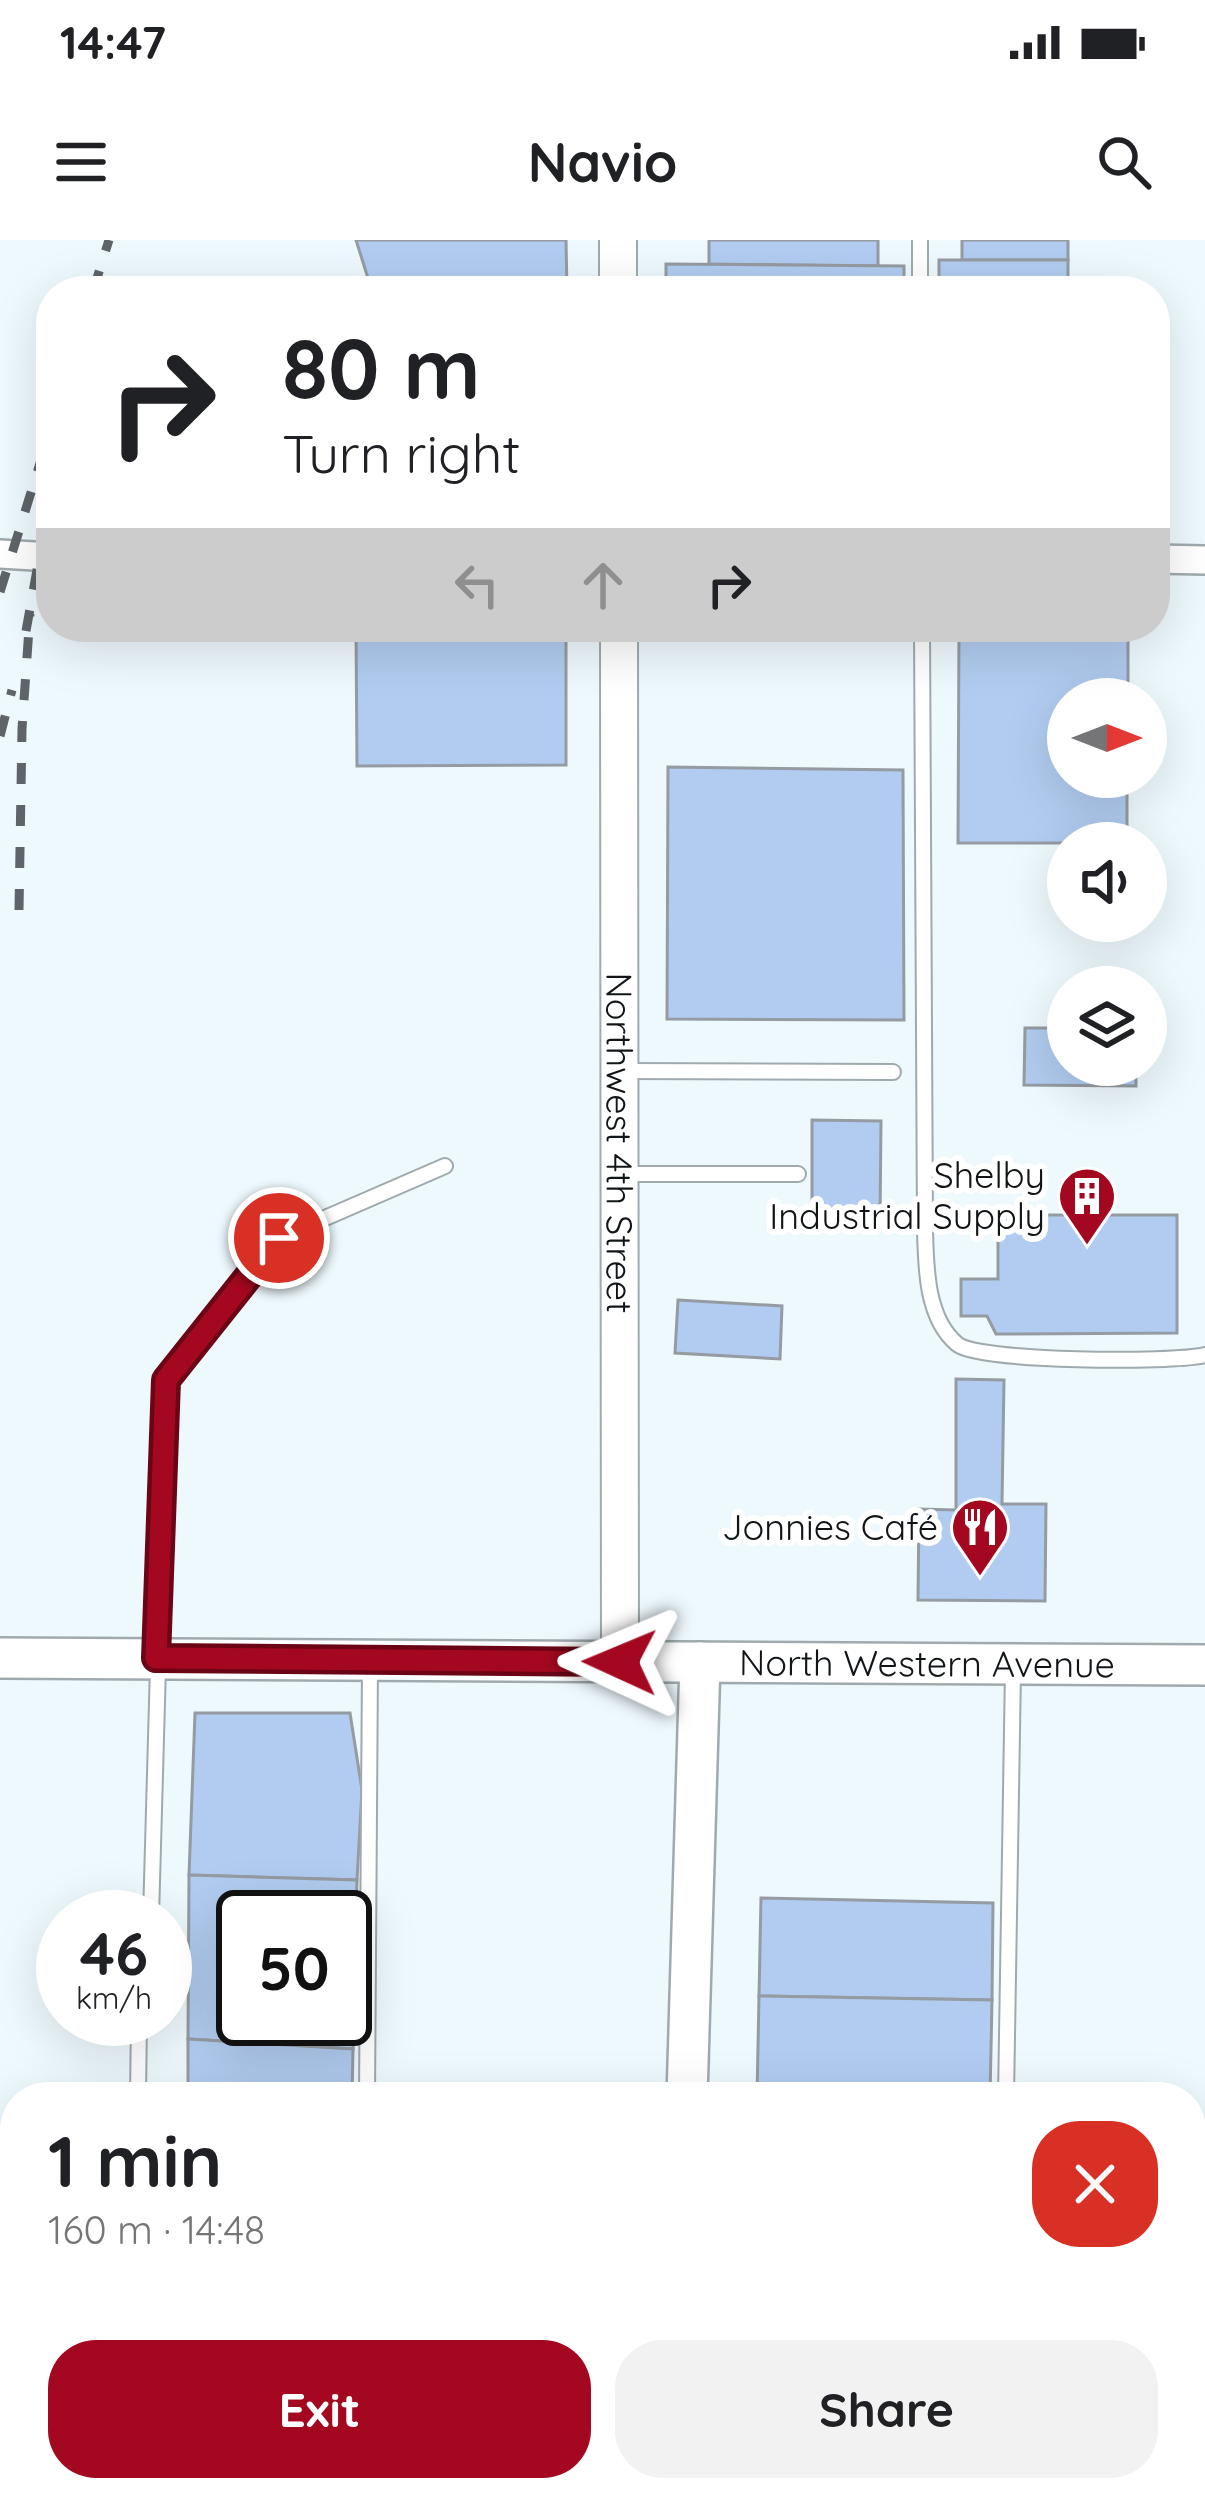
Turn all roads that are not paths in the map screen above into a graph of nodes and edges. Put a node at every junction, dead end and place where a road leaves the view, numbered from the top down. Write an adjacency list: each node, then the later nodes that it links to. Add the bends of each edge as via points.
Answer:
1 (618, 240): 3 (street)
2 (920, 240): 4 (lane)
3 (618, 276)
4 (920, 276)
5 (0, 554): 6 (street)
6 (36, 556)
7 (1170, 559): 8 (street)
8 (1205, 560)
9 (619, 642): 11 (street, Northwest 4th Street)
10 (922, 642): 16 (lane, via 926,1274 939,1318 954,1342 993,1357)
11 (619, 1071): 12 (lane); 14 (street, Northwest 4th Street)
12 (893, 1072)
13 (445, 1166): 18 (lane, via 279,1238 166,1380)
14 (619, 1174): 15 (lane); 20 (street, Northwest 4th Street)
15 (798, 1174)
16 (1205, 1354)
17 (0, 1658): 18 (main road, North Western Avenue)
18 (156, 1658): 19 (main road, North Western Avenue); 24 (lane)
19 (370, 1660): 20 (main road, North Western Avenue); 27 (lane)
20 (620, 1662): 21 (main road, North Western Avenue)
21 (700, 1662): 22 (main road, North Western Avenue); 28 (main road)
22 (1013, 1664): 23 (main road, North Western Avenue); 29 (lane)
23 (1205, 1665)
24 (152, 1890)
25 (139, 2046): 26 (lane)
26 (138, 2082)
27 (368, 2082)
28 (687, 2082)
29 (1006, 2082)

